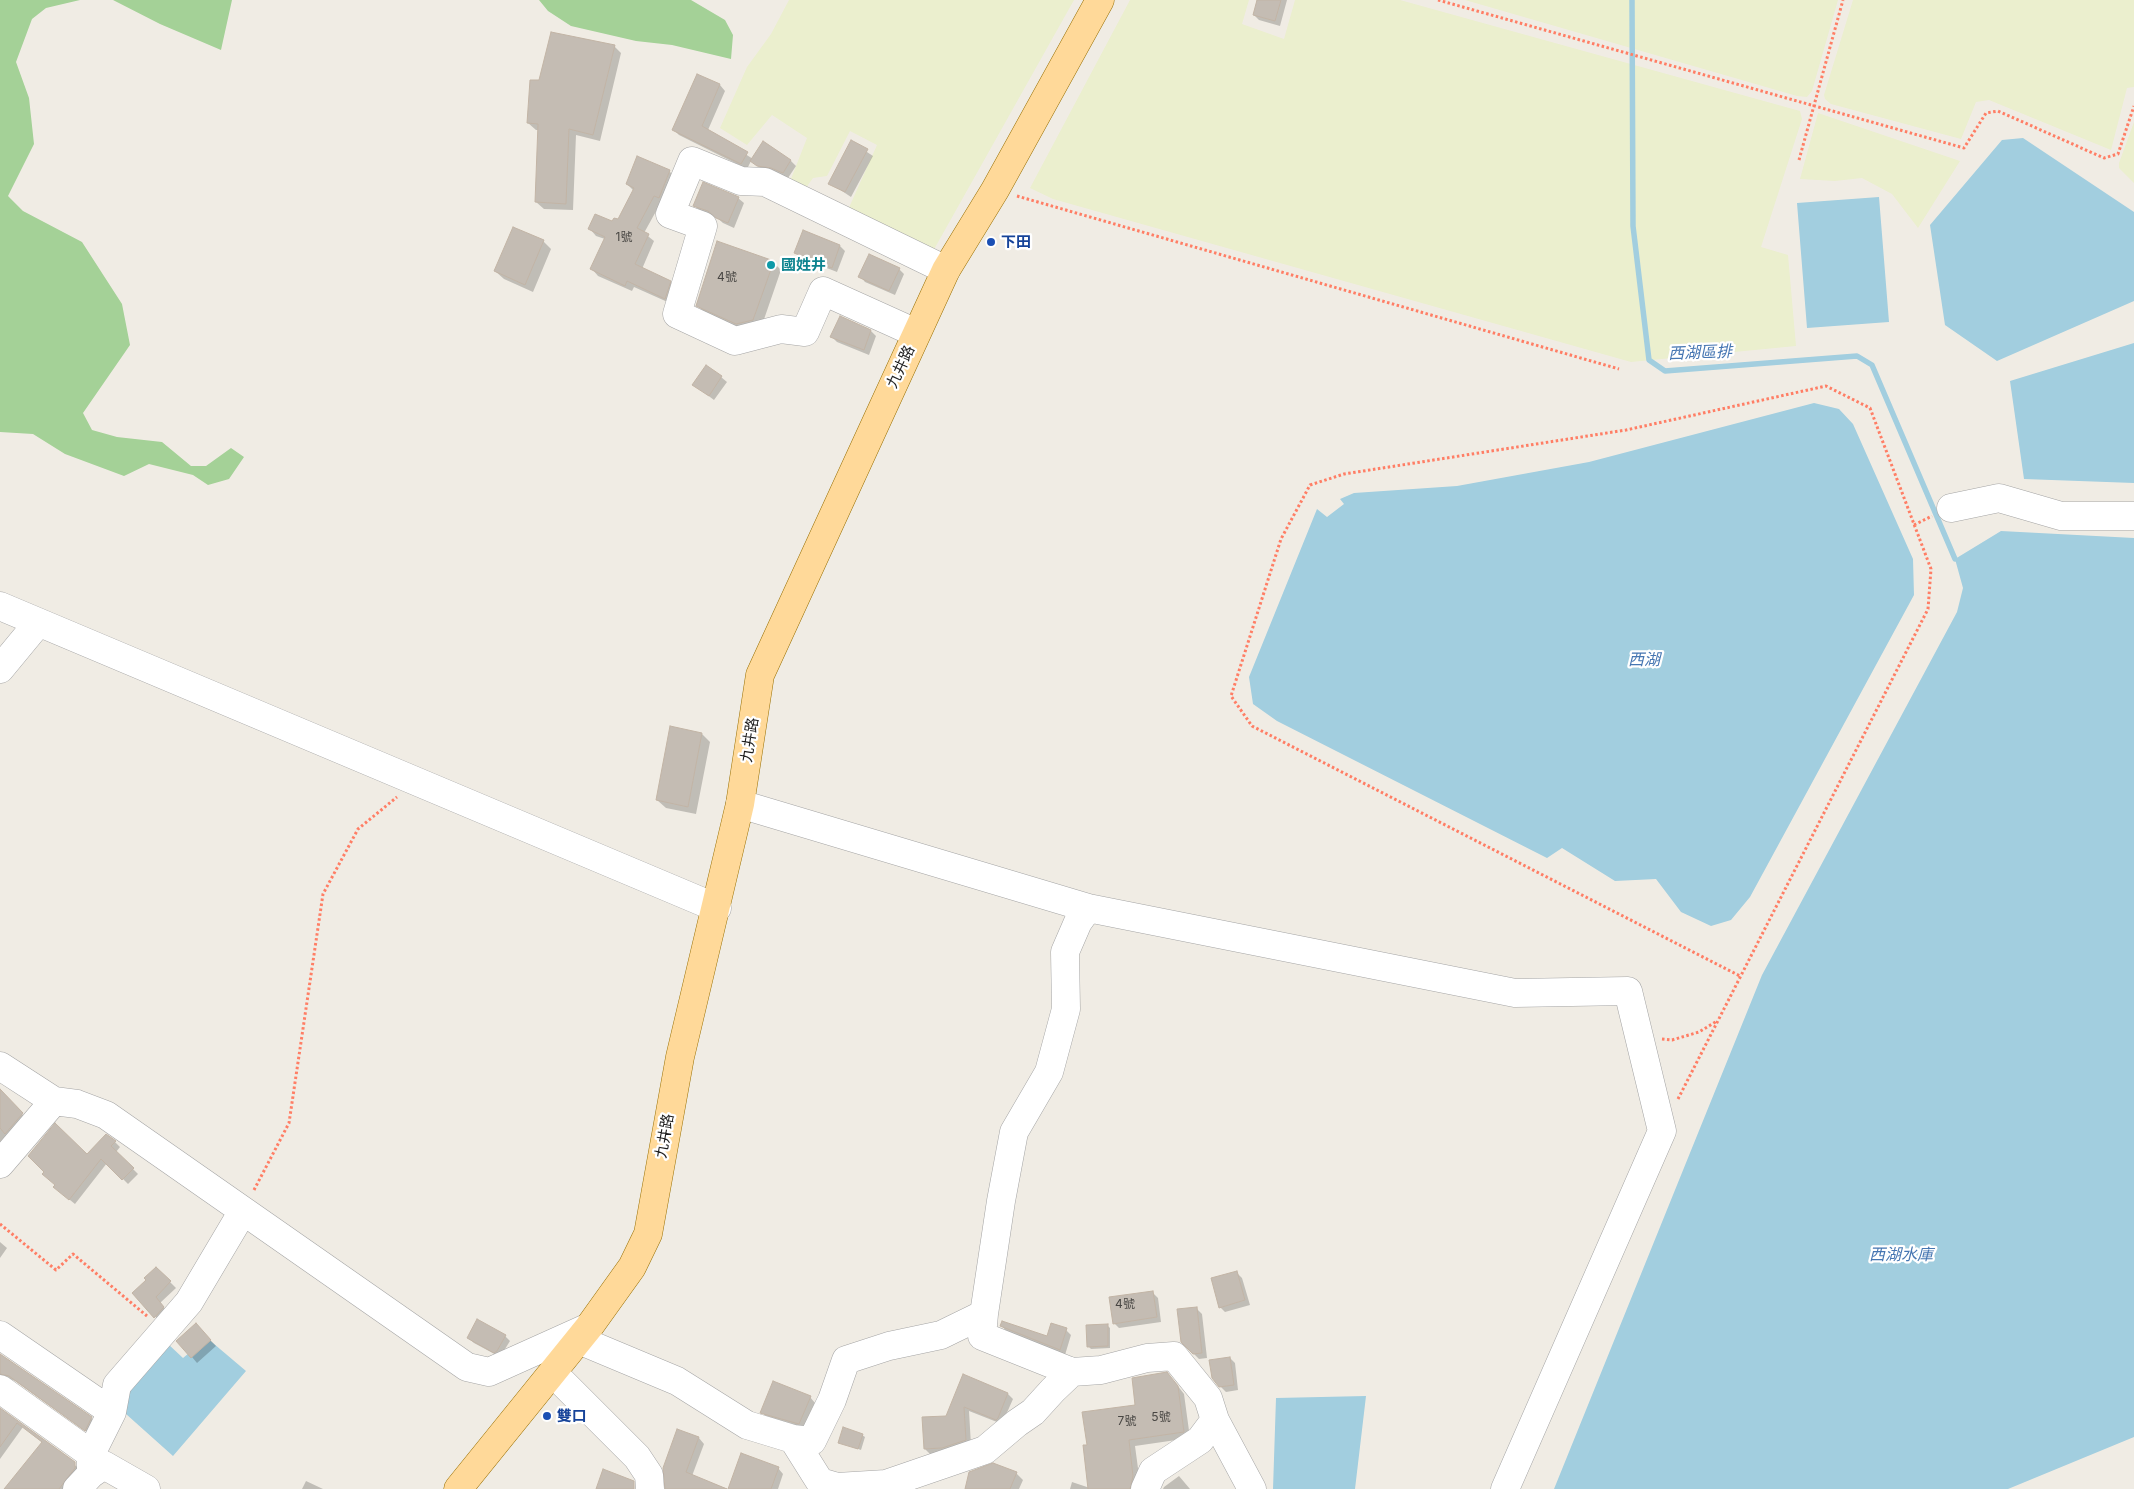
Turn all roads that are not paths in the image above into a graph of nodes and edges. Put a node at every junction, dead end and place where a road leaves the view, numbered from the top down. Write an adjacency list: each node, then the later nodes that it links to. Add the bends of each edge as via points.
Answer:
1 (1100, 0): 2 (main road, 九井路, via 995,190)
2 (946, 270): 3 (main road, 九井路); 3 (street, via 765,182 741,182 692,161 670,214 703,226 677,314 735,341 781,329 806,332 823,290)
3 (916, 333): 9 (main road, 九井路, via 760,675)
4 (1940, 513): 5 (street, via 1998,498 2061,516)
5 (2134, 516)
6 (0, 606): 7 (street)
7 (38, 623): 8 (street); 10 (street)
8 (0, 669)
9 (740, 804): 10 (main road, 九井路); 11 (street)
10 (717, 908): 17 (main road, 九井路, via 680,1057 648,1234 632,1267)
11 (1088, 908): 16 (street, via 1065,952 1066,1009 1049,1072 1014,1132); 31 (street, via 1515,993 1628,991 1662,1131)
12 (0, 1066): 13 (street)
13 (54, 1101): 14 (street); 15 (street, via 77,1104 106,1115)
14 (0, 1164)
15 (243, 1211): 17 (street, via 467,1367 489,1372); 22 (street, via 189,1302 117,1385)
16 (984, 1314): 19 (street, via 982,1336); 24 (street, via 941,1335 889,1346 846,1360 832,1400 812,1441)
17 (584, 1334): 20 (main road, 九井路); 24 (street, via 677,1381 747,1425)
18 (0, 1335): 22 (street)
19 (1072, 1372): 23 (street, via 1174,1356 1208,1398); 24 (street, via 1033,1412 985,1450 886,1484 837,1487 820,1482)
20 (553, 1373): 27 (main road, 九井路); 28 (street, via 637,1457 649,1475)
21 (0, 1389): 25 (street)
22 (112, 1412): 25 (street)
23 (1215, 1420): 29 (street, via 1200,1440 1153,1471); 30 (street)
24 (793, 1439)
25 (86, 1472): 26 (street, via 104,1465)
26 (146, 1489)
27 (458, 1489)
28 (650, 1489)
29 (1145, 1489)
30 (1252, 1489)
31 (1505, 1489)

